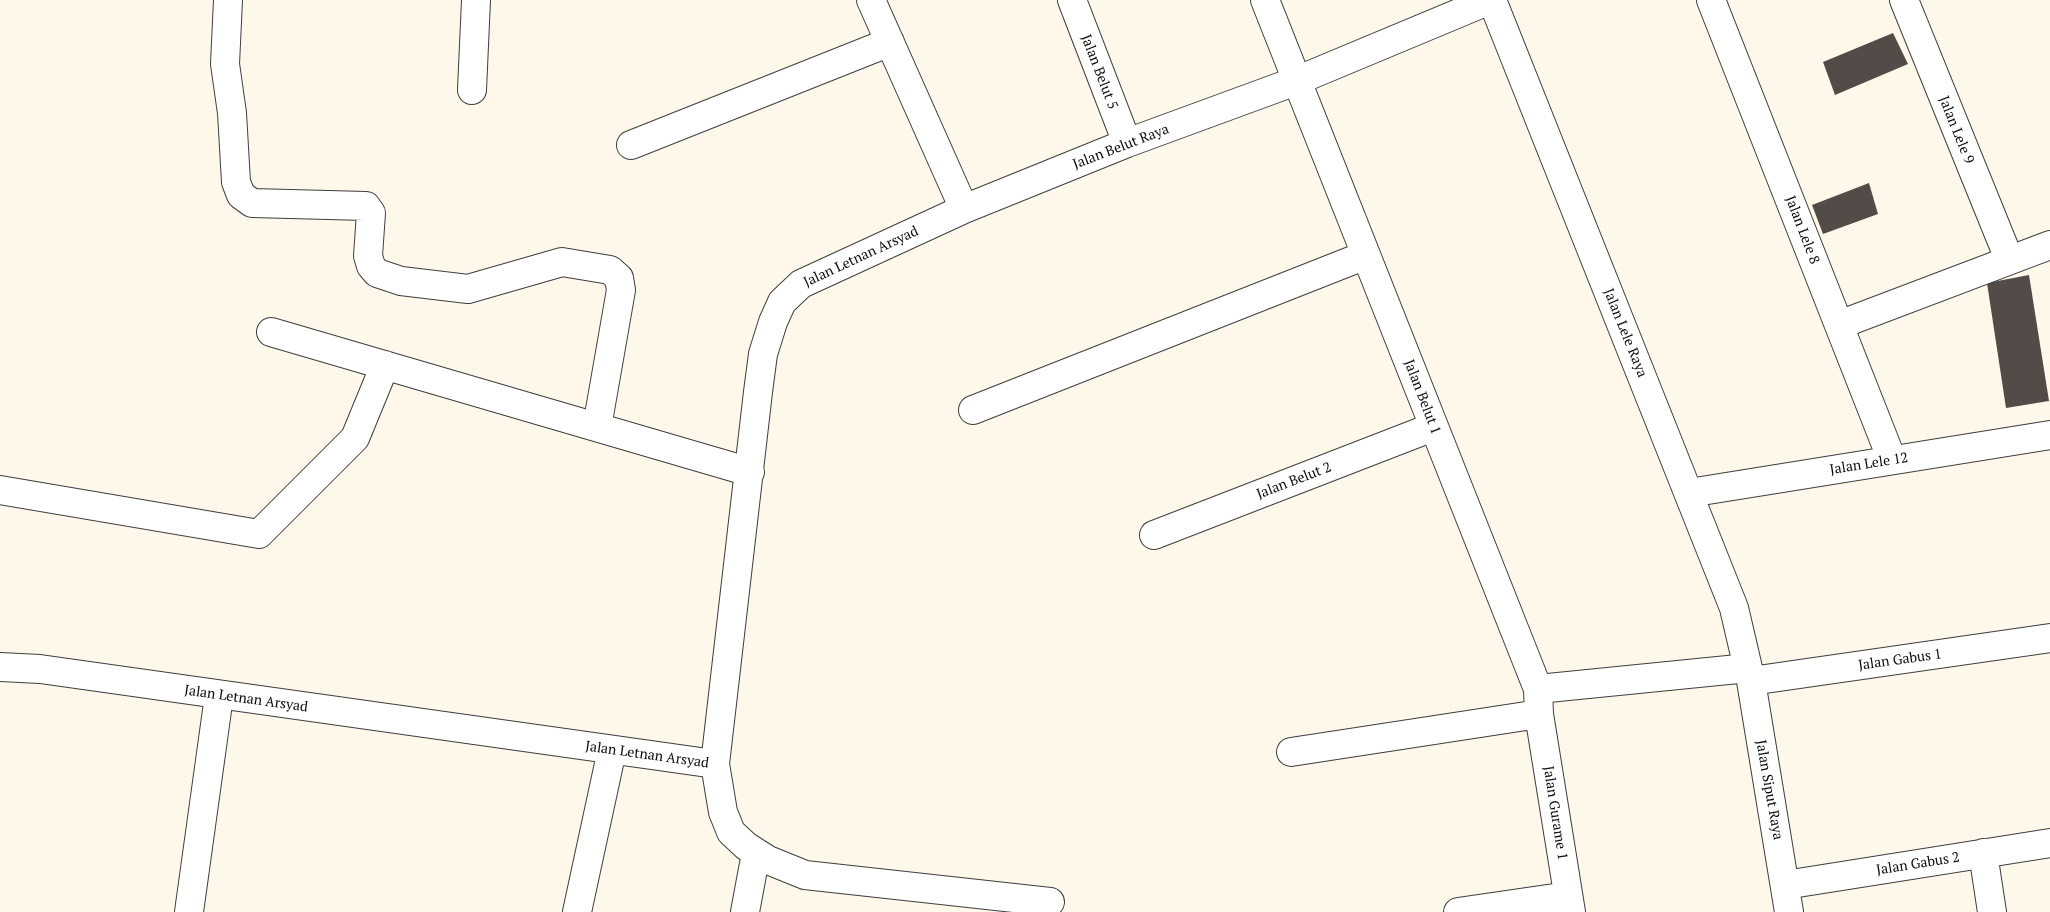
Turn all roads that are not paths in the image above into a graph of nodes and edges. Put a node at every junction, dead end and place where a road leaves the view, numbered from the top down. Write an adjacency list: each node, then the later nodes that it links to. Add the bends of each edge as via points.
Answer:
1 (228, 0): 23 (street, via 225,64 236,182 241,195 252,203 366,206 371,213 368,256 371,266 377,273 401,281 468,288 562,262 610,270 619,278 621,290)
2 (476, 0): 11 (street)
3 (871, 0): 9 (street)
4 (1072, 0): 12 (street, Jalan Belut 5)
5 (1265, 0): 10 (street, Jalan Belut 1)
6 (1491, 0): 10 (street, Jalan Belut Raya); 28 (street, Jalan Lele Raya)
7 (1711, 0): 18 (street, Jalan Lele 8)
8 (1904, 0): 17 (street, Jalan Lele 9)
9 (890, 42): 13 (street); 14 (street)
10 (1296, 81): 12 (street, Jalan Belut Raya); 16 (street, Jalan Belut 1)
11 (472, 90)
12 (1127, 143): 14 (street, Jalan Belut Raya)
13 (630, 145)
14 (964, 209): 26 (street, Jalan Letnan Arsyad, via 801,284 782,302 764,354)
15 (2050, 245): 17 (street)
16 (1366, 255): 21 (street); 22 (street, Jalan Belut 1)
17 (2008, 259): 18 (street)
18 (1839, 325): 25 (street, Jalan Lele 8)
19 (271, 332): 20 (street)
20 (385, 365): 23 (street); 27 (street, via 355,438 259,534)
21 (973, 410)
22 (1433, 427): 29 (street, Jalan Belut 2); 34 (street, Jalan Belut 1)
23 (597, 428): 26 (street)
24 (2050, 435): 25 (street, Jalan Lele 12)
25 (1892, 460): 28 (street, Jalan Lele 12)
26 (750, 472): 37 (street, Jalan Letnan Arsyad)
27 (0, 490)
28 (1689, 493): 32 (street, Jalan Lele Raya, via 1734,608)
29 (1154, 535)
30 (2050, 638): 32 (street, Jalan Gabus 1)
31 (0, 667): 33 (street, Jalan Letnan Arsyad, via 40,669)
32 (1749, 675): 34 (street, Jalan Gabus 1); 41 (street, Jalan Siput Raya)
33 (219, 696): 35 (street, Jalan Letnan Arsyad); 44 (street)
34 (1539, 702): 36 (street, Jalan Gabus 1); 43 (street, Jalan Gurame 1)
35 (612, 750): 37 (street, Jalan Letnan Arsyad); 45 (street)
36 (1291, 752)
37 (715, 764): 39 (street, via 723,812 731,832)
38 (2050, 843): 40 (street, Jalan Gabus 2)
39 (756, 853): 42 (street, via 805,875); 46 (street)
40 (1983, 853): 41 (street, Jalan Gabus 2); 49 (street)
41 (1785, 885): 48 (street, Jalan Siput Raya)
42 (1050, 902)
43 (1570, 904): 47 (street)
44 (189, 912)
45 (576, 912)
46 (745, 912)
47 (1458, 912)
48 (1789, 912)
49 (1992, 912)

